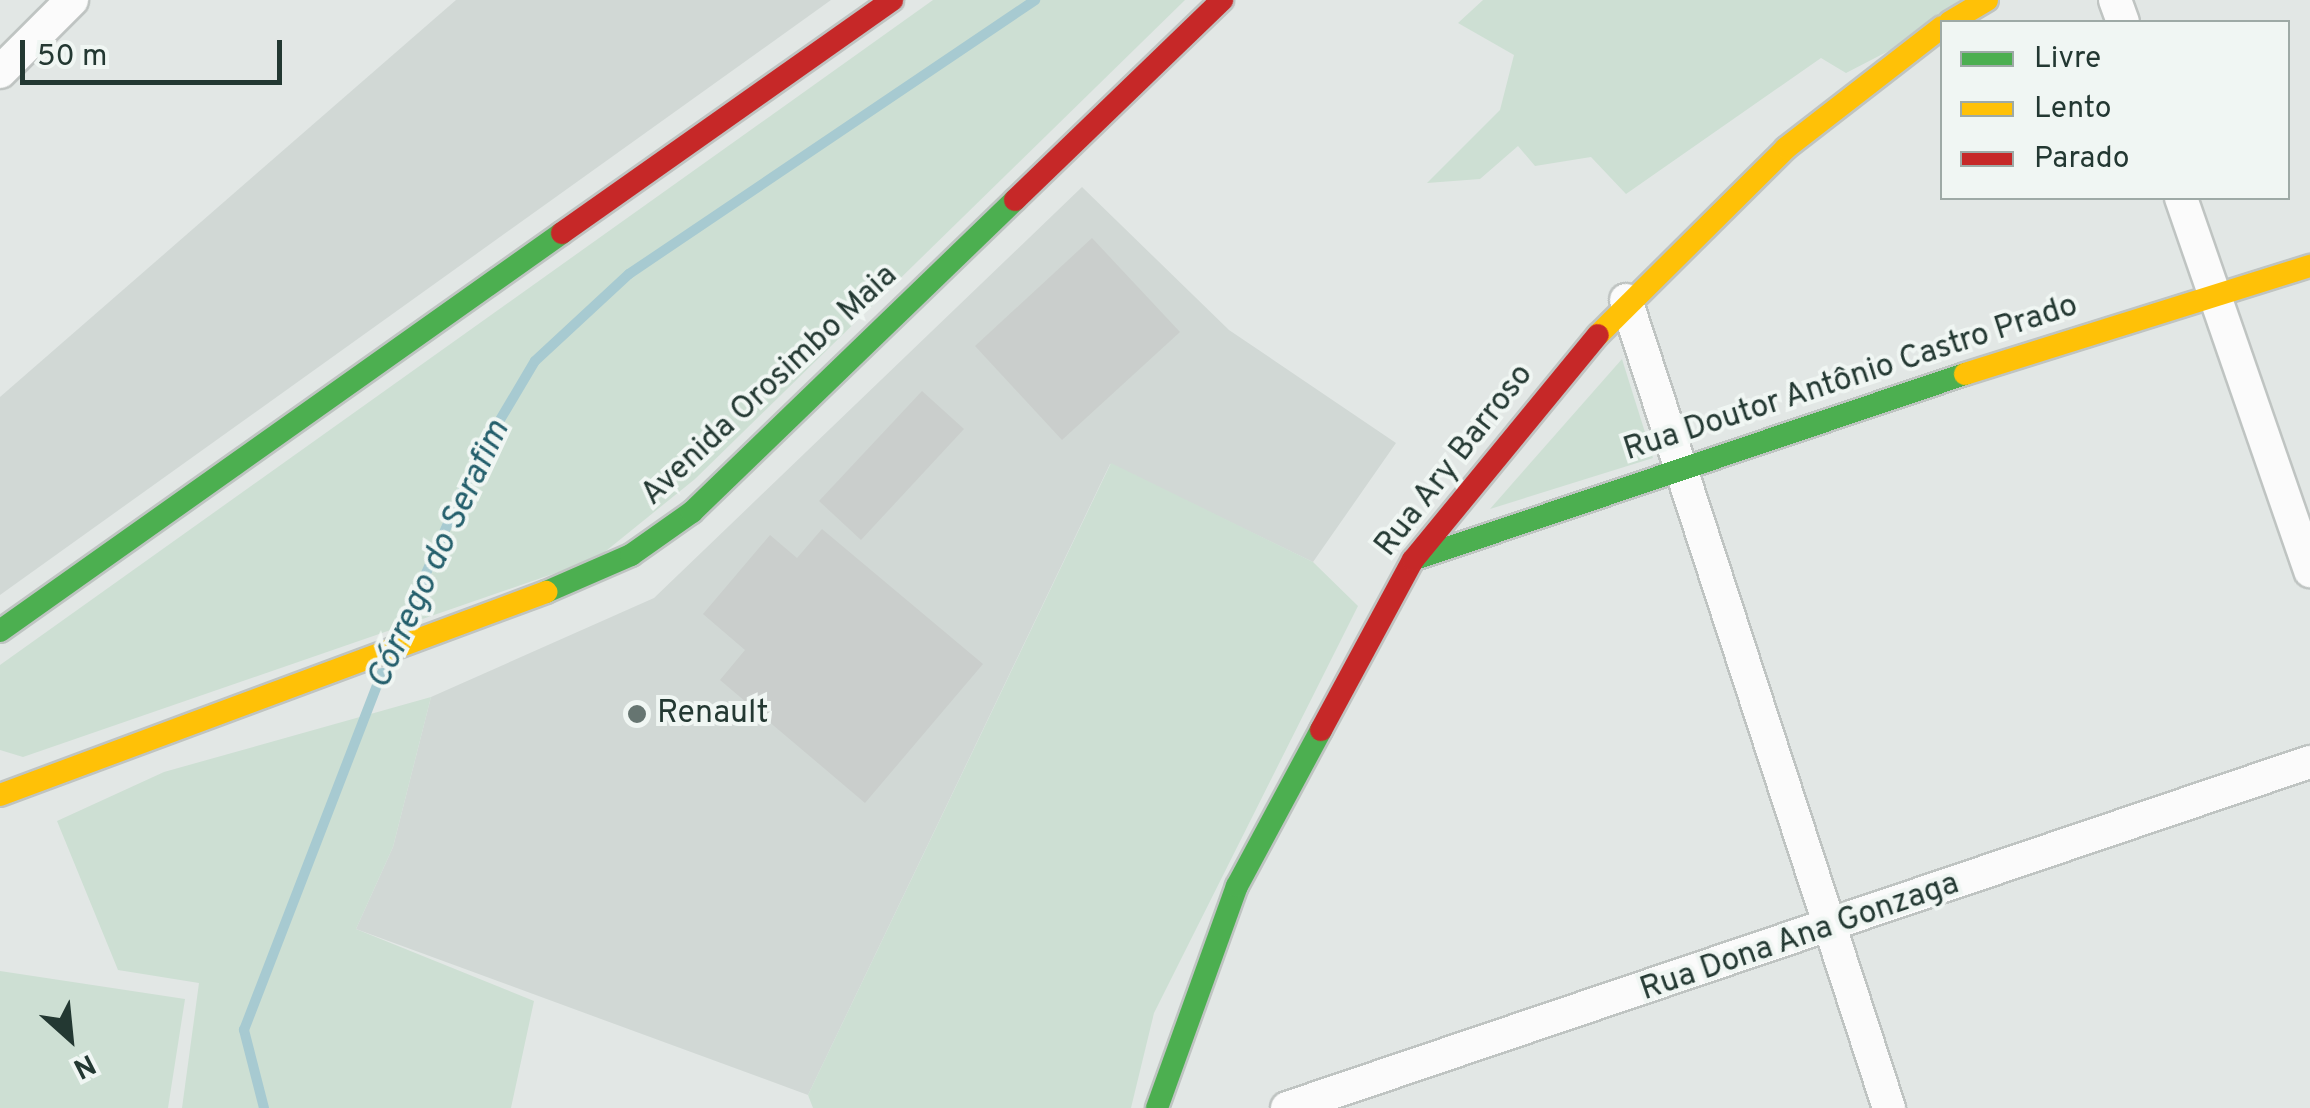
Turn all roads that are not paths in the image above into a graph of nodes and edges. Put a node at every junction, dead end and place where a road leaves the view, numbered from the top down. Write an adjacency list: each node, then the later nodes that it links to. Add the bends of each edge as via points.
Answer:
1 (72, 0): 7 (street)
2 (892, 0): 15 (main road)
3 (1222, 0): 17 (main road, Avenida Orosimbo Maia, via 692,512 631,555 469,626 178,722)
4 (1987, 0): 5 (main road)
5 (1953, 20)
6 (1940, 29): 11 (main road, Rua Ary Barroso, via 1786,148)
7 (0, 72)
8 (2182, 200): 10 (street)
9 (2310, 266): 10 (main road, Rua Doutor Antônio Castro Prado)
10 (2215, 298): 12 (main road, Rua Doutor Antônio Castro Prado); 14 (street)
11 (1626, 300): 12 (street); 13 (main road, Rua Ary Barroso)
12 (1682, 463): 13 (main road, Rua Doutor Antônio Castro Prado); 18 (street)
13 (1413, 560): 19 (main road, Rua Ary Barroso, via 1237,886)
14 (2310, 571)
15 (0, 631)
16 (2310, 762): 18 (street, Rua Dona Ana Gonzaga)
17 (3, 791)
18 (1830, 930): 20 (street, Rua Dona Ana Gonzaga); 21 (street)
19 (1158, 1108)
20 (1288, 1108)
21 (1890, 1108)

